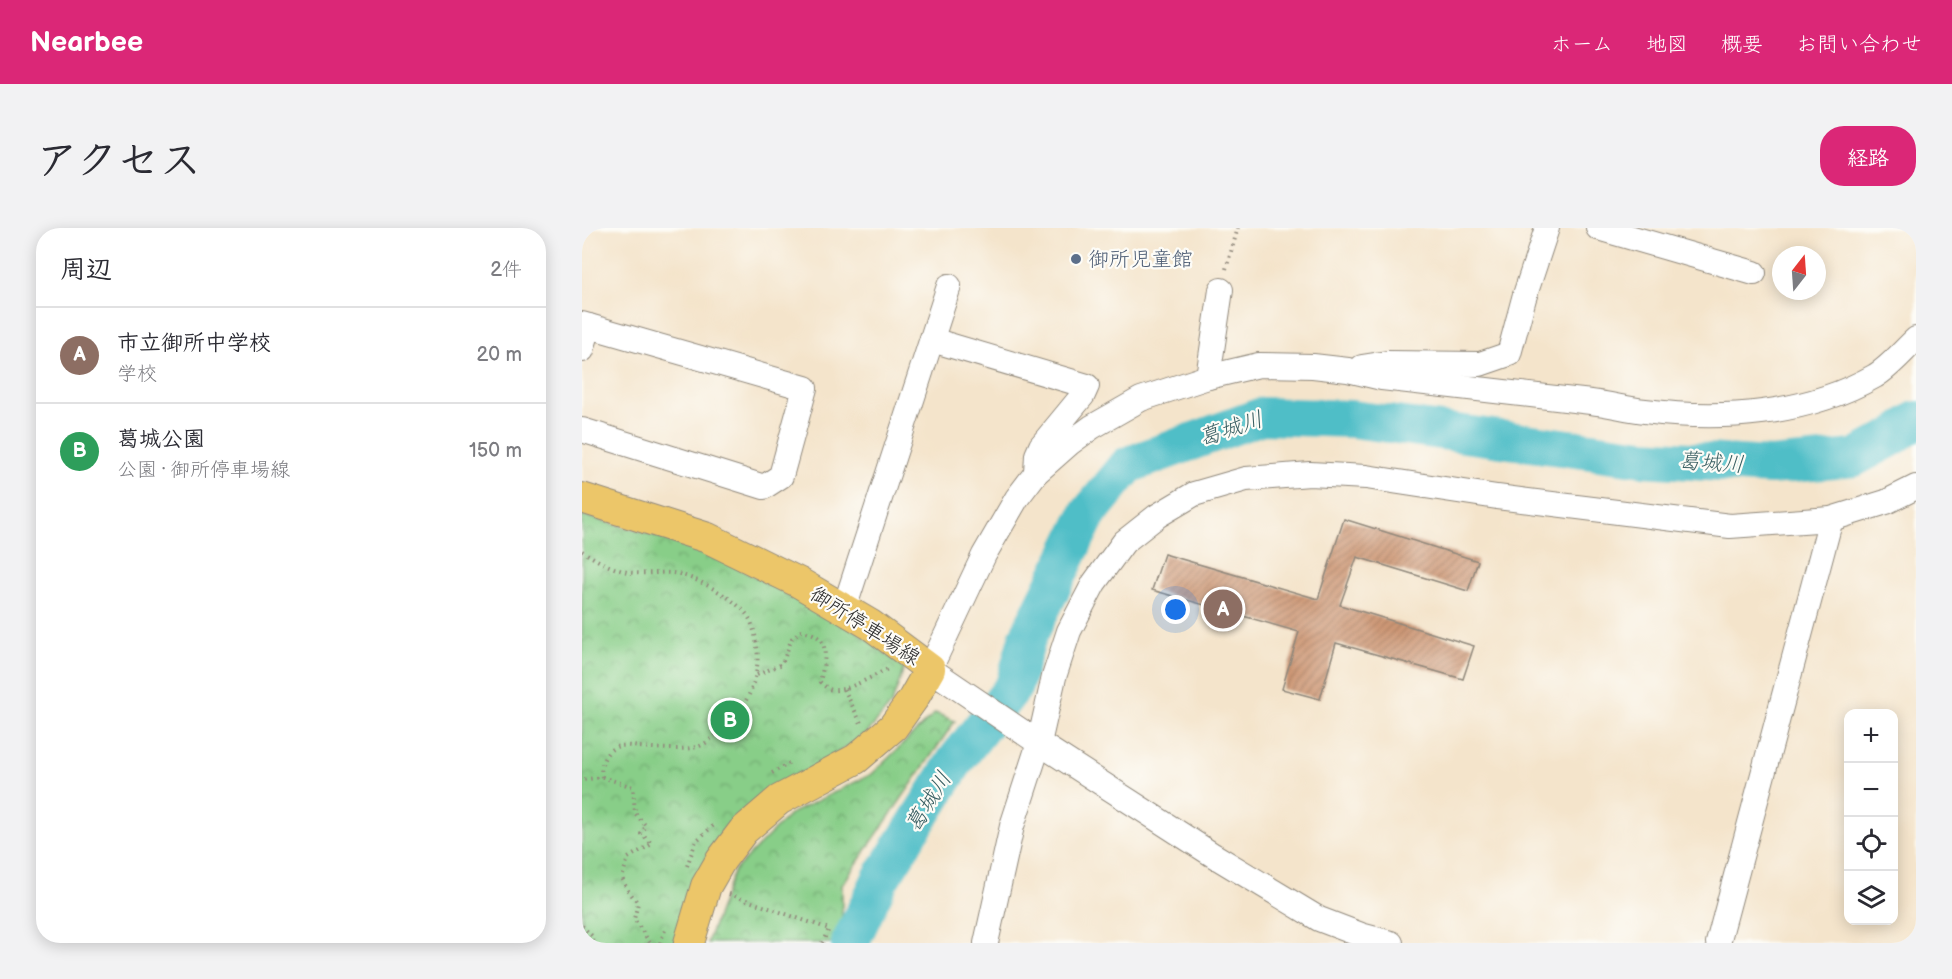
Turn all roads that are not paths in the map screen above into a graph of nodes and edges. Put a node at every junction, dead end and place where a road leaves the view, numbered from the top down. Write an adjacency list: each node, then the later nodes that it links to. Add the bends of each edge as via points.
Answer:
1 (1547, 228): 10 (street, via 1509,354 1480,364 1388,363)
2 (1598, 228): 3 (street)
3 (1754, 273)
4 (949, 286): 7 (street)
5 (1221, 290): 11 (street)
6 (586, 325): 9 (street); 12 (street, via 805,388 781,476 764,487)
7 (932, 339): 13 (street, via 1087,386 1041,446); 17 (street)
8 (1916, 339): 10 (street, via 1877,375 1836,395 1783,409 1742,414 1646,411 1382,378)
9 (582, 351)
10 (1348, 369): 11 (street, via 1259,365)
11 (1208, 377): 13 (street, via 1141,399 1092,427)
12 (582, 430)
13 (1036, 473): 18 (street, via 984,555)
14 (1916, 487): 16 (street, via 1886,502)
15 (582, 498): 17 (main road, 御所停車場線, via 708,538)
16 (1831, 519): 19 (street, via 1730,526 1366,477 1310,474 1246,479 1194,494 1124,542 1094,583 1069,631); 24 (street)
17 (844, 609): 18 (main road, 御所停車場線)
18 (941, 677): 19 (street); 21 (main road, 御所停車場線, via 913,699 893,728 856,759 778,800 743,831 706,886)
19 (1031, 737): 20 (street, via 1213,855); 22 (street)
20 (1360, 939): 23 (street)
21 (689, 943)
22 (986, 943)
23 (1390, 943)
24 (1718, 943)

